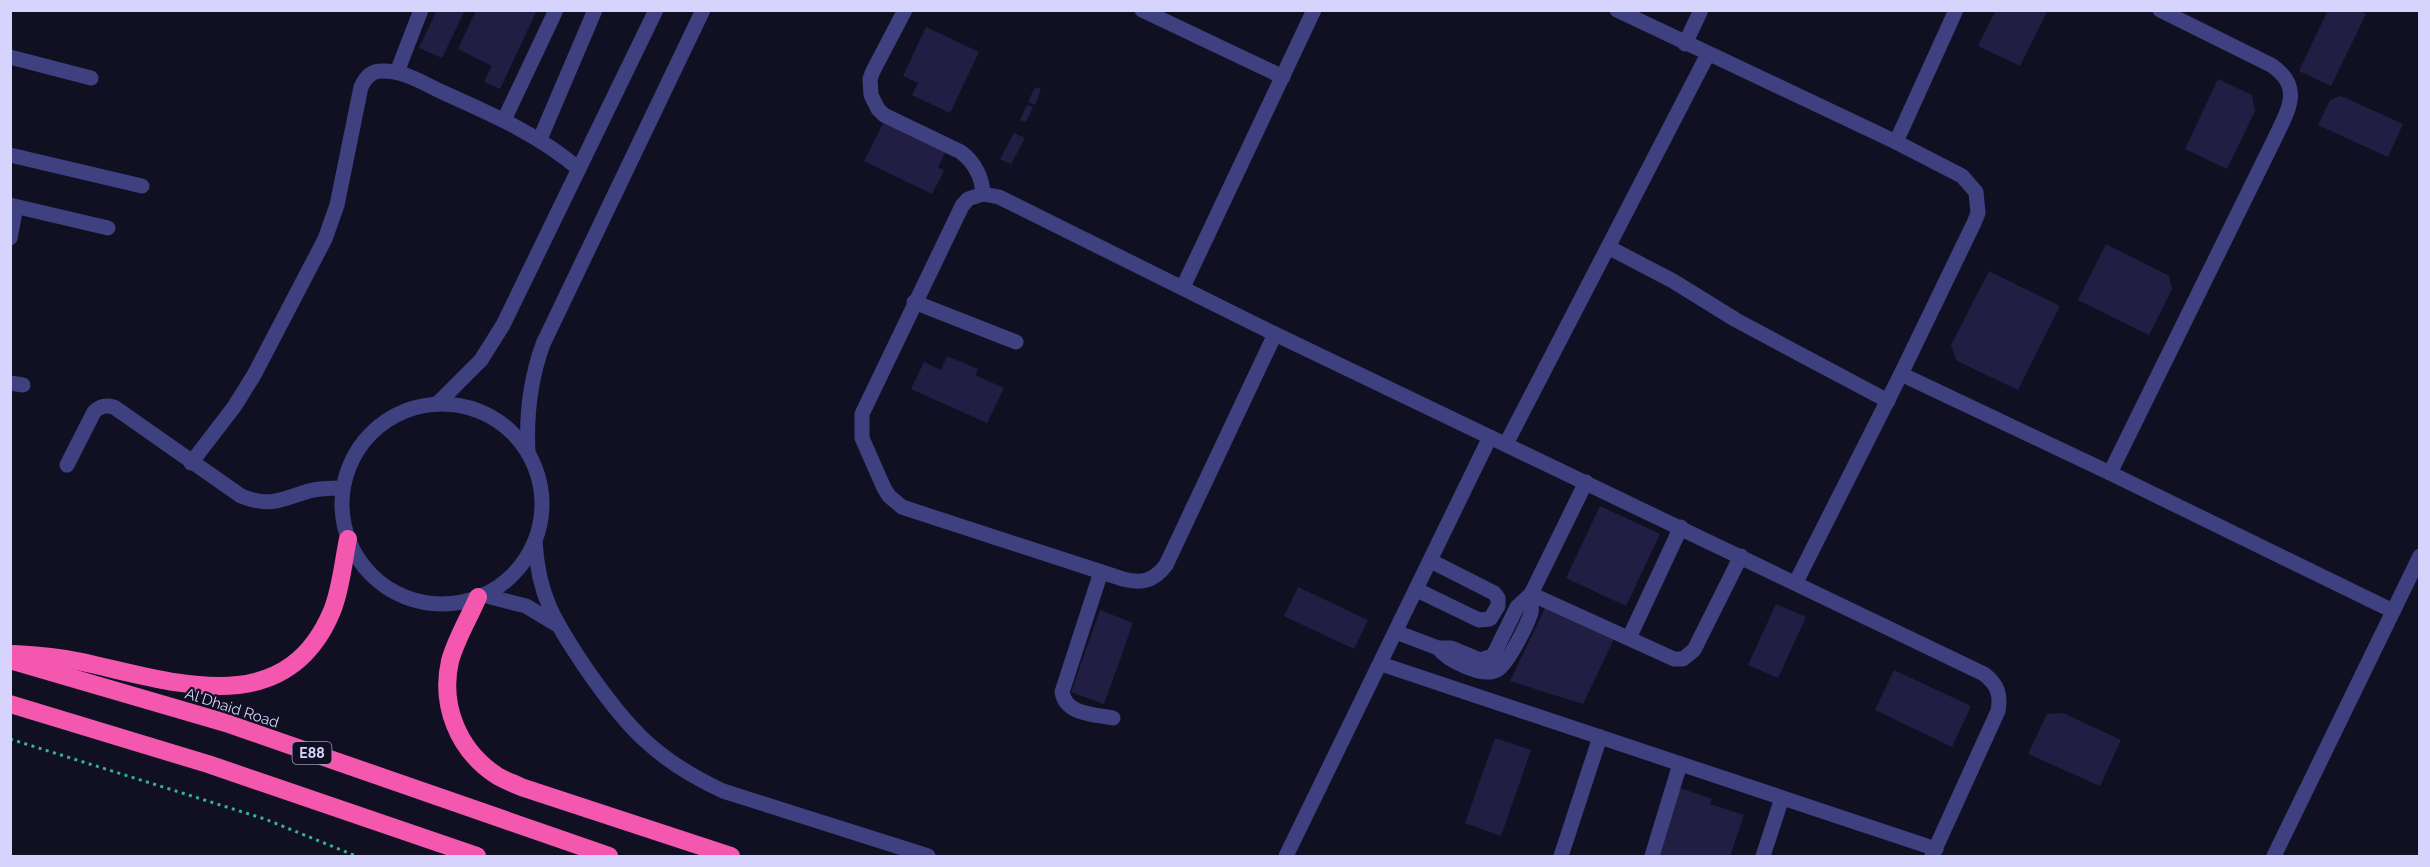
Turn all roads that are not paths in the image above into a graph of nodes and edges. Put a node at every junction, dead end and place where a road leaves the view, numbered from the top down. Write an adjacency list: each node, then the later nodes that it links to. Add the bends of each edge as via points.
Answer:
1 (421, 10): 16 (street)
2 (556, 10): 19 (street)
3 (595, 10): 20 (street)
4 (656, 10): 23 (street)
5 (703, 10): 39 (street, via 543,344 530,386)
6 (905, 10): 25 (street, via 870,79 874,103 884,115 961,152 980,174)
7 (1142, 10): 17 (street)
8 (1314, 10): 17 (street)
9 (1617, 10): 13 (street)
10 (1701, 10): 13 (street)
11 (1956, 10): 21 (street)
12 (2160, 10): 42 (street, via 2271,65 2286,79 2291,98)
13 (1685, 44): 14 (street)
14 (1708, 54): 21 (street); 29 (street)
15 (10, 57): 18 (street)
16 (397, 72): 19 (street); 40 (street, via 380,71 363,81 337,205 325,239 249,384)
17 (1282, 77): 30 (street)
18 (91, 78)
19 (504, 120): 20 (street)
20 (540, 139): 23 (street)
21 (1896, 142): 34 (street, via 1962,176 1970,183 1978,202 1974,224)
22 (10, 155): 24 (street)
23 (579, 169): 36 (street, via 503,325 481,360)
24 (142, 186)
25 (983, 194): 30 (street, via 999,197); 31 (street, via 968,199 962,206)
26 (14, 206): 27 (street); 28 (street)
27 (108, 228)
28 (10, 238)
29 (1608, 247): 35 (street); 38 (street)
30 (1183, 288): 32 (street)
31 (914, 302): 33 (street); 51 (street, via 860,422 862,438 889,496 902,507)
32 (1275, 334): 37 (street); 51 (street, via 1166,565 1146,581 1133,582)
33 (1016, 342)
34 (1901, 374): 35 (street); 42 (street)
35 (1888, 401): 52 (street)
36 (437, 404): 39 (street, via 482,412 508,429); 44 (street, via 407,410 381,425 360,446)
37 (1491, 437): 38 (street); 50 (street)
38 (1506, 444): 43 (street)
39 (528, 452): 47 (street, via 542,495)
40 (191, 463): 41 (street, via 108,405 94,412); 44 (street, via 255,502 274,503 309,491)
41 (67, 465)
42 (2110, 473): 56 (street)
43 (1586, 482): 45 (street); 54 (street)
44 (343, 488): 46 (street, via 342,514)
45 (1681, 527): 48 (street); 59 (street)
46 (348, 539): 55 (street, via 375,578 401,595 447,604); 60 (highway, via 338,594 320,634 290,665 251,684 185,684 59,657)
47 (535, 541): 55 (street, via 519,567 496,588); 57 (street, via 541,584)
48 (1741, 556): 52 (street); 59 (street, via 1688,657 1674,659)
49 (2420, 556): 56 (street)
50 (1431, 561): 53 (street); 53 (street, via 1494,593 1498,606 1490,619 1479,620)
51 (1101, 572): 64 (street, via 1062,692 1073,709)
52 (1796, 582): 68 (street, via 1984,674 1998,690 1998,711)
53 (1417, 590): 58 (street)
54 (1531, 594): 58 (street, via 1517,607 1496,653 1489,659 1438,648); 59 (street)
55 (480, 596): 57 (street, via 526,606); 71 (highway, via 451,660 447,687 450,713 460,738 476,759 497,776 521,787)
56 (2393, 611): 77 (street)
57 (556, 624): 72 (street, via 621,717 650,747 694,777 723,791)
58 (1396, 632): 62 (street)
59 (1629, 638)
60 (10, 654)
61 (10, 660): 70 (highway, Al Dhaid Road / E88, via 226,723)
62 (1381, 664): 65 (street); 73 (street)
63 (10, 704): 69 (highway, via 208,764)
64 (1113, 718)
65 (1600, 737): 66 (street); 74 (street)
66 (1680, 764): 67 (street); 75 (street)
67 (1782, 798): 68 (street); 76 (street)
68 (1934, 853)
69 (477, 856)
70 (609, 856)
71 (730, 856)
72 (928, 856)
73 (1286, 856)
74 (1561, 856)
75 (1652, 856)
76 (1763, 856)
77 (2274, 856)

